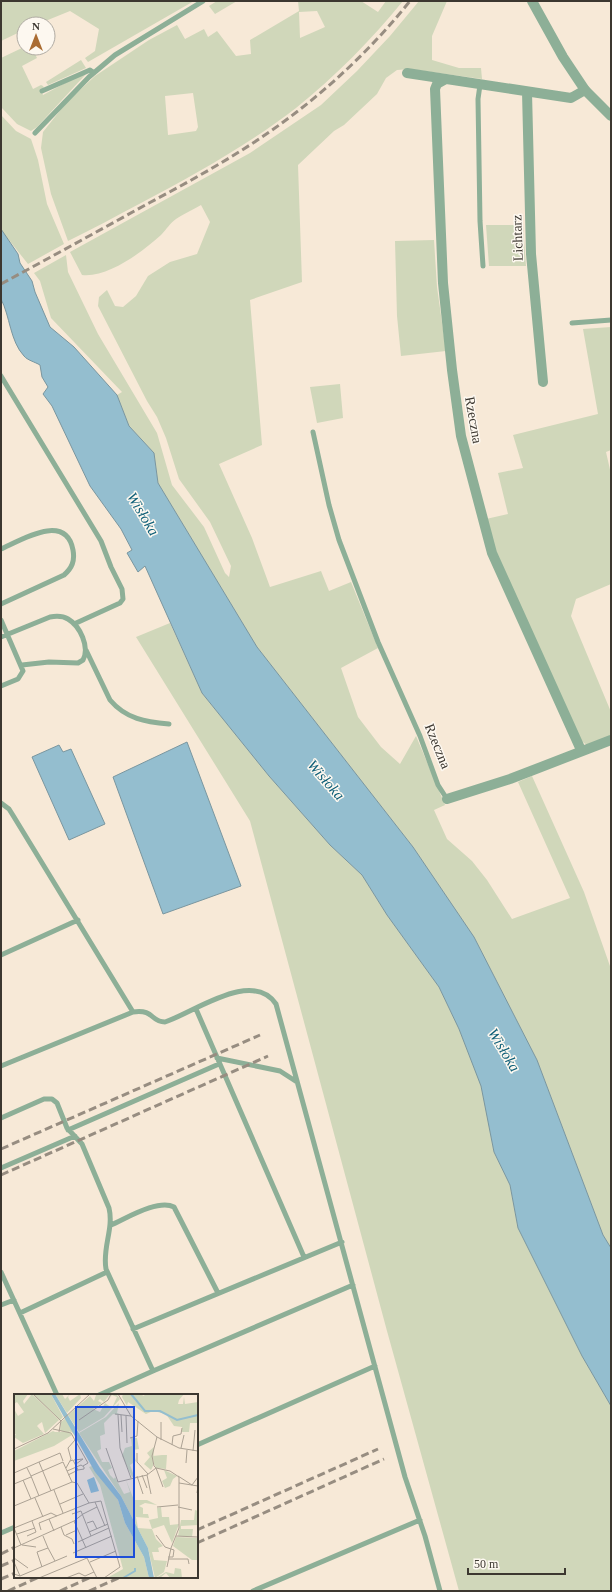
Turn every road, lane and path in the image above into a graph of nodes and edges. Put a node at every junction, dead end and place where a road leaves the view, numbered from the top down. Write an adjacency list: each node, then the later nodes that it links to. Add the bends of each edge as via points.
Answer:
1 (202, 1): 3 (lane, via 125,48)
2 (532, 1): 7 (street, via 563,57)
3 (94, 72): 8 (lane, via 90,70 81,73); 11 (lane)
4 (407, 72): 5 (street)
5 (446, 79): 6 (street); 29 (street, Rzeczna, via 437,84 435,89 437,176 445,310 461,436 492,553)
6 (480, 85): 9 (street); 12 (lane, via 478,98)
7 (585, 90): 9 (street, via 572,98); 10 (street)
8 (42, 91)
9 (527, 92): 16 (street, Lichtarz, via 531,254)
10 (611, 116)
11 (35, 133)
12 (483, 266)
13 (611, 320): 14 (lane)
14 (572, 323)
15 (1, 376): 21 (lane, via 101,541 122,589 123,599 120,603)
16 (543, 382)
17 (313, 432): 30 (lane, Rzeczna, via 339,540 378,642 420,736 438,785)
18 (1, 549): 19 (lane, via 37,533 53,530 66,536 73,548 74,556 70,570 64,575)
19 (1, 604)
20 (1, 620): 22 (lane)
21 (74, 624): 22 (lane, via 67,618 50,617); 24 (lane)
22 (8, 634): 23 (lane); 25 (lane)
23 (1, 636)
24 (86, 649): 25 (lane, via 84,660 78,663 49,662); 27 (lane, via 110,700 116,706 142,720)
25 (22, 665): 26 (lane, via 22,675)
26 (1, 686)
27 (169, 724)
28 (611, 740): 29 (street, Rzeczna)
29 (581, 750): 30 (street, Rzeczna, via 510,779)
30 (447, 799)
31 (1, 803): 32 (lane, via 9,810)
32 (78, 920): 33 (lane); 35 (lane)
33 (1, 955)
34 (196, 1009): 35 (lane, via 165,1022 156,1020 147,1012); 36 (lane); 39 (lane, via 237,991 252,990 265,993 276,1004)
35 (133, 1012): 38 (lane)
36 (217, 1058): 37 (lane); 39 (lane, via 280,1071)
37 (219, 1064): 41 (lane); 46 (lane)
38 (1, 1066)
39 (297, 1082): 45 (lane)
40 (1, 1118): 41 (lane, via 44,1099 52,1099 57,1103)
41 (68, 1130): 42 (lane)
42 (75, 1136): 43 (lane); 44 (lane, via 82,1144 110,1208)
43 (1, 1168)
44 (111, 1225): 48 (lane, via 105,1255); 50 (lane, via 156,1206 168,1204 174,1207)
45 (342, 1242): 46 (lane); 49 (lane)
46 (304, 1257): 50 (lane)
47 (1, 1272): 51 (lane)
48 (107, 1272): 53 (lane); 54 (lane)
49 (353, 1285): 55 (lane); 56 (lane)
50 (218, 1293): 54 (lane)
51 (14, 1300): 52 (lane); 53 (lane)
52 (1, 1305)
53 (20, 1313): 57 (lane)
54 (133, 1329): 56 (lane)
55 (375, 1366): 59 (lane); 60 (lane)
56 (153, 1371): 58 (lane)
57 (57, 1394)
58 (101, 1394)
59 (198, 1446)
60 (420, 1520): 63 (lane); 64 (lane)
61 (14, 1527): 62 (lane)
62 (1, 1533)
63 (253, 1591)
64 (440, 1591)

